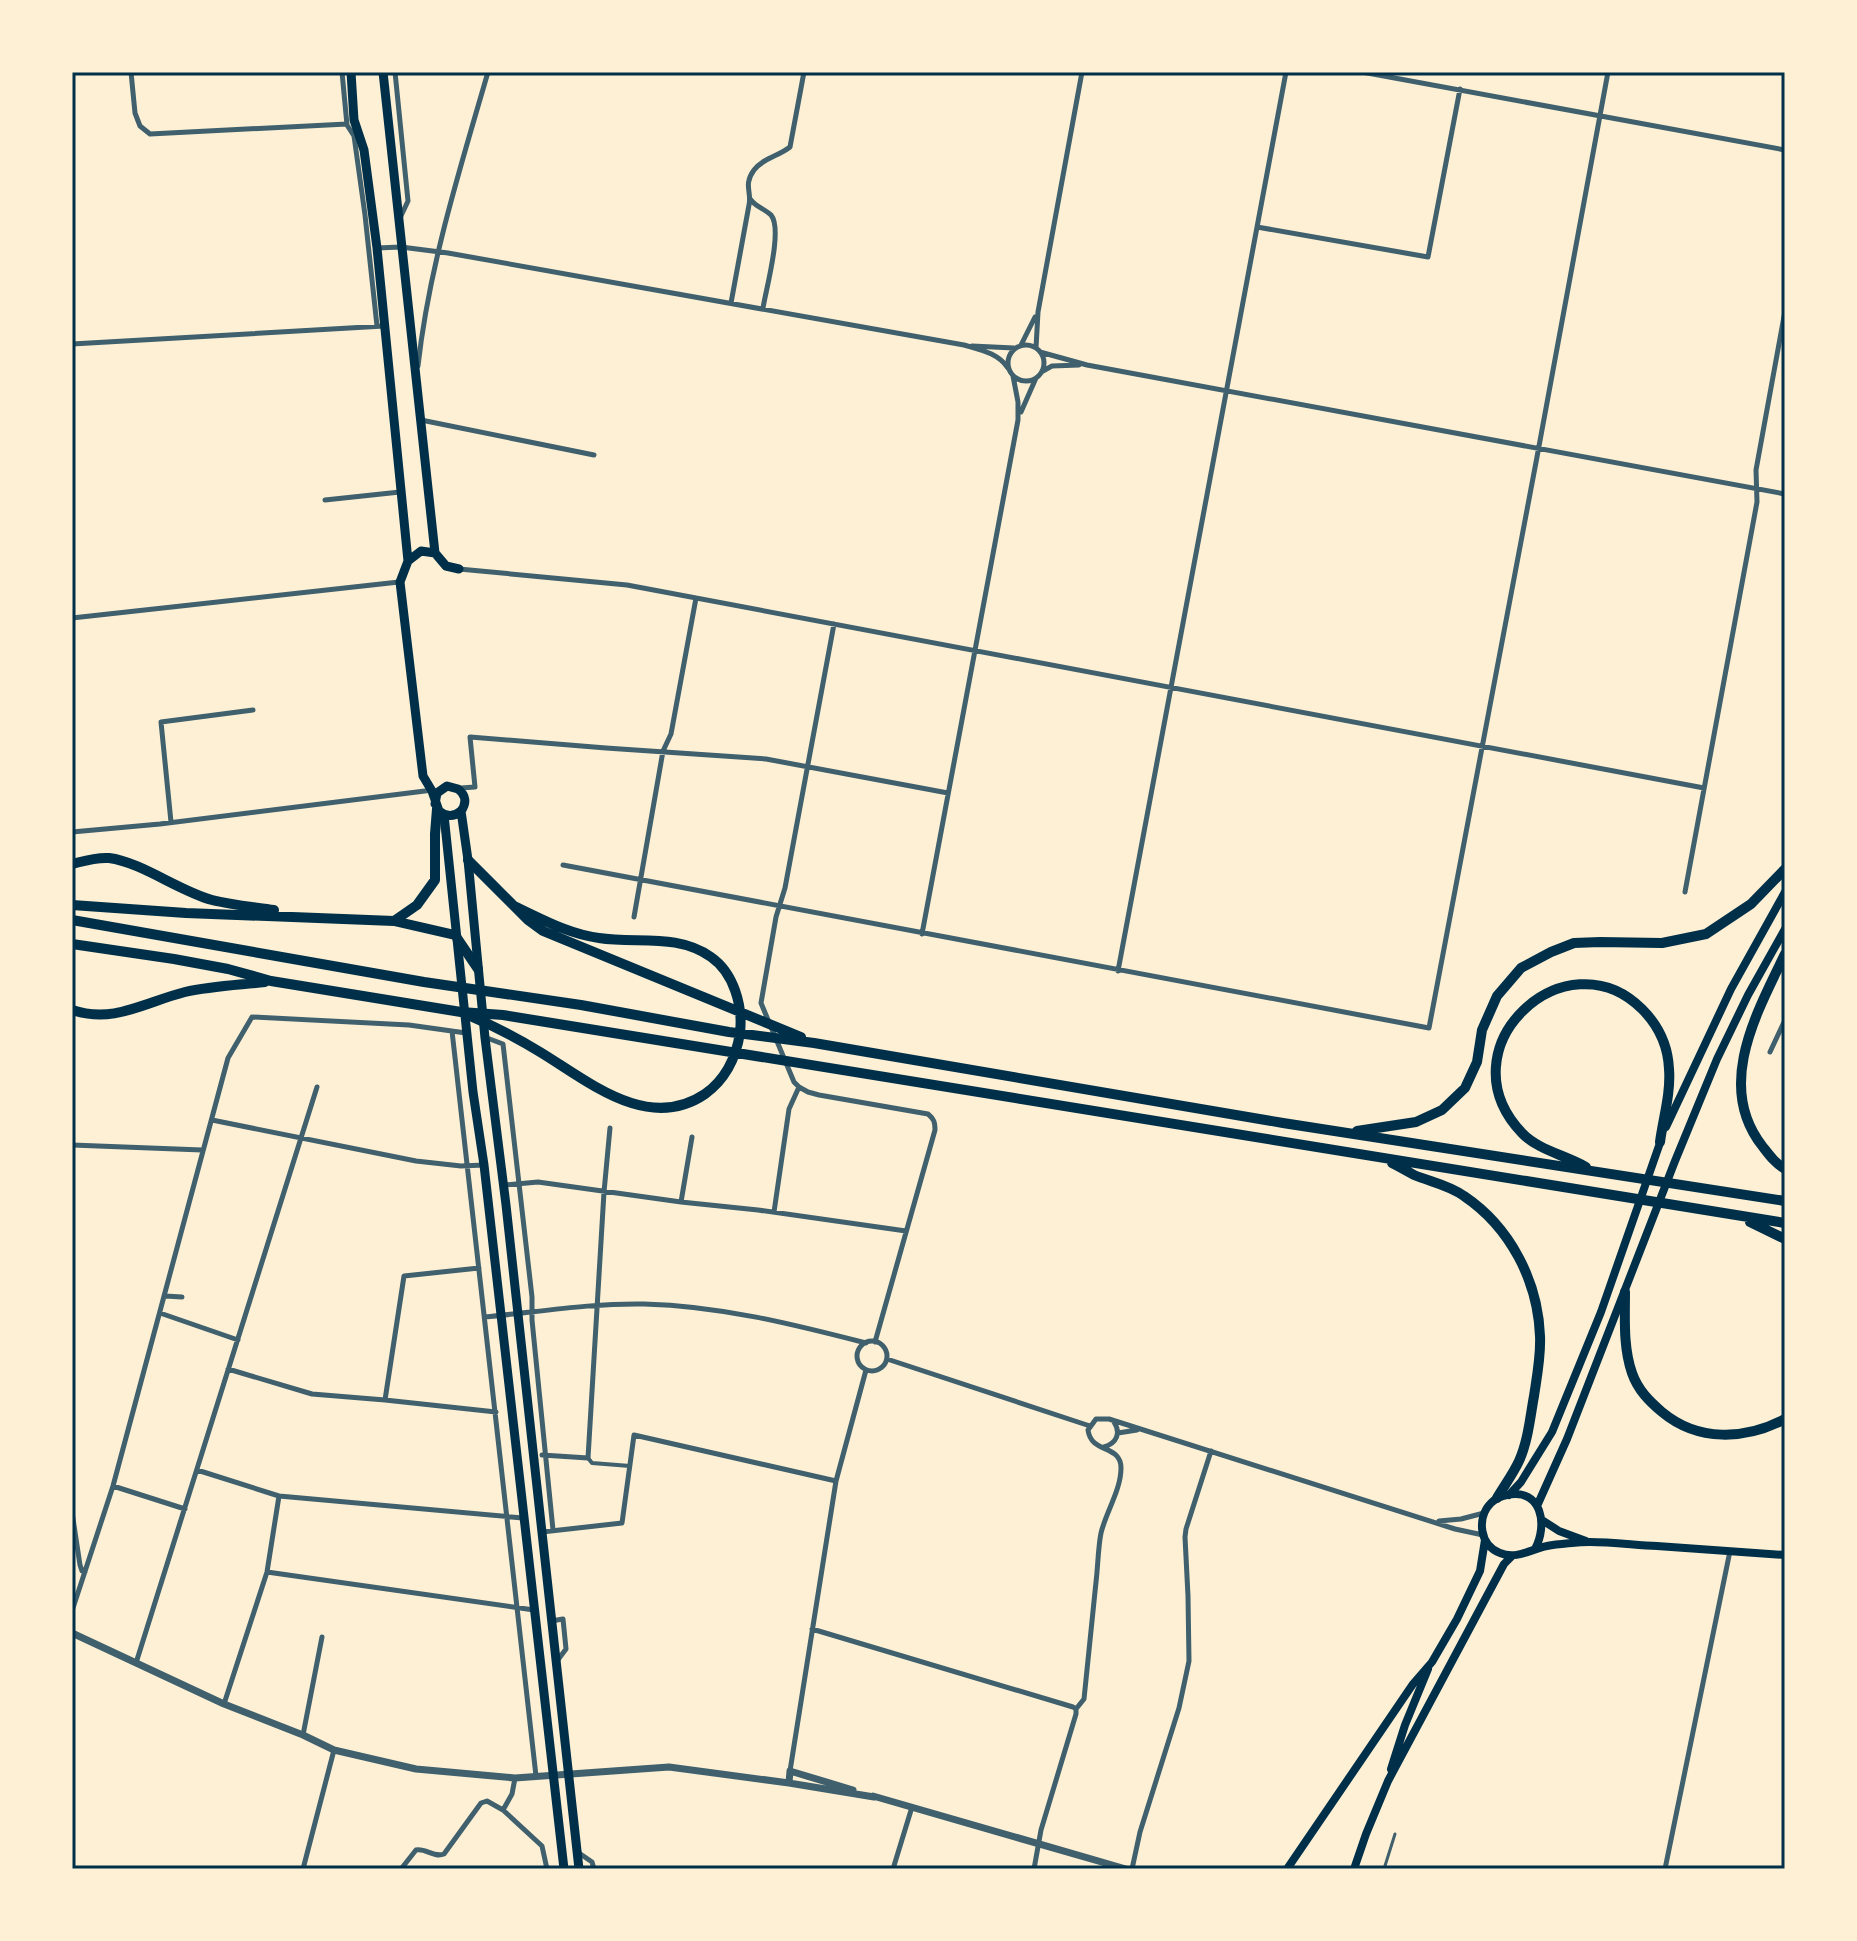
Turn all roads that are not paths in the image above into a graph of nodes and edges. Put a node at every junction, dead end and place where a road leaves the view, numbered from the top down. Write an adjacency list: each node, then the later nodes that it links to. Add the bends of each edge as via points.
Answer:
1 (131, 72): 14 (street, via 135,113 150,134)
2 (342, 72): 14 (street)
3 (351, 72): 20 (main road, via 354,120 364,150)
4 (383, 72): 17 (main road)
5 (395, 72): 17 (street, via 408,201)
6 (488, 72): 21 (street)
7 (804, 72): 16 (street, via 792,143 754,169 748,186)
8 (1082, 72): 25 (street)
9 (1286, 72): 18 (street)
10 (1362, 72): 12 (street)
11 (1608, 72): 13 (street)
12 (1460, 89): 13 (street); 18 (street, via 1428,257)
13 (1600, 115): 15 (street); 42 (street)
14 (347, 124): 28 (street, via 354,136)
15 (1785, 150)
16 (751, 200): 22 (street); 23 (street, via 769,212 776,231)
17 (398, 223): 19 (main road)
18 (1257, 227): 39 (street)
19 (401, 247): 20 (street); 21 (street); 26 (main road)
20 (377, 248): 28 (main road)
21 (437, 252): 22 (street); 27 (street)
22 (731, 303): 23 (street)
23 (763, 308): 30 (street)
24 (1785, 311): 44 (street)
25 (1038, 312): 31 (street); 32 (street)
26 (410, 323): 27 (street); 38 (main road)
27 (423, 323): 38 (street)
28 (380, 326): 29 (street); 45 (main road)
29 (72, 344)
30 (964, 345): 31 (street); 34 (street, via 994,354)
31 (1018, 347): 32 (street); 34 (street)
32 (1038, 350): 33 (street); 35 (street, via 1044,362)
33 (1084, 364): 35 (street); 39 (street)
34 (1008, 368): 36 (street)
35 (1041, 372): 37 (street)
36 (1013, 376): 37 (street, via 1024,381); 41 (street)
37 (1036, 378): 41 (street)
38 (416, 388): 40 (main road)
39 (1228, 391): 42 (street); 56 (street)
40 (420, 420): 43 (street); 48 (main road)
41 (1018, 420): 55 (street)
42 (1539, 448): 44 (street); 58 (street)
43 (594, 455)
44 (1757, 489): 46 (street); 61 (street)
45 (402, 492): 47 (street); 49 (main road)
46 (1785, 494)
47 (325, 500)
48 (435, 553): 49 (main road, via 421,551); 50 (main road, via 446,566)
49 (408, 561): 51 (main road)
50 (459, 569): 52 (street, via 627,585)
51 (400, 582): 53 (street); 63 (main road, via 423,776)
52 (696, 598): 54 (street); 59 (street, via 671,734)
53 (72, 618)
54 (834, 624): 55 (street); 60 (street)
55 (975, 651): 56 (street); 64 (street)
56 (1171, 688): 58 (street); 89 (street)
57 (253, 710): 67 (street, via 161,722)
58 (1482, 747): 61 (street); 89 (street, via 1429,1028)
59 (663, 751): 60 (street); 62 (street, via 470,737 475,787); 73 (street)
60 (808, 767): 64 (street); 76 (street)
61 (1704, 788): 74 (street)
62 (458, 789): 63 (main road); 66 (main road, via 465,802)
63 (436, 790): 65 (main road); 67 (street)
64 (948, 793): 84 (street)
65 (439, 809): 66 (main road, via 453,816); 82 (highway, via 435,880 417,905); 85 (main road)
66 (461, 811): 69 (main road)
67 (171, 822): 68 (street)
68 (73, 832)
69 (468, 860): 78 (highway); 88 (main road)
70 (72, 864): 79 (highway, via 108,858 214,900)
71 (563, 865): 73 (street)
72 (1785, 869): 105 (highway, via 1751,904 1706,934 1662,943 1574,943 1521,968 1497,996 1465,1088 1442,1110 1416,1122)
73 (640, 879): 76 (street); 80 (street)
74 (1685, 892)
75 (1785, 892): 108 (main road, via 1731,989)
76 (780, 905): 84 (street); 100 (street, via 763,1011)
77 (74, 906): 79 (highway)
78 (514, 906): 92 (highway, via 580,935 673,941 710,956 734,989 741,1014 732,1063 713,1088 690,1102 652,1108 611,1095 520,1039); 97 (highway, via 543,931)
79 (315, 917): 82 (highway)
80 (634, 917)
81 (74, 920): 97 (highway)
82 (394, 921): 85 (highway)
83 (1785, 929): 127 (main road, via 1717,1059)
84 (922, 934): 89 (street)
85 (455, 935): 88 (highway); 95 (main road)
86 (72, 944): 90 (highway, via 188,961)
87 (1785, 954): 114 (highway, via 1749,1038 1740,1088 1756,1139)
88 (478, 969): 96 (main road)
89 (1118, 971)
90 (271, 981): 91 (highway, via 185,992 107,1015); 92 (highway)
91 (72, 1010)
92 (461, 1012): 111 (highway)
93 (1785, 1020): 98 (street)
94 (452, 1031): 95 (street); 103 (street, via 252,1017 228,1058); 113 (street)
95 (466, 1033): 112 (main road)
96 (485, 1038): 101 (street, via 503,1044); 102 (main road)
97 (814, 1043): 105 (highway)
98 (1770, 1052)
99 (317, 1087): 107 (street)
100 (799, 1087): 121 (street, via 789,1109); 124 (street, via 932,1117 935,1130)
101 (511, 1111): 102 (street); 116 (street)
102 (494, 1112): 117 (main road)
103 (212, 1120): 107 (street); 110 (street)
104 (610, 1128): 118 (street)
105 (1345, 1132): 115 (highway)
106 (692, 1137): 120 (street)
107 (301, 1139): 113 (street); 136 (street)
108 (1660, 1142): 115 (highway, via 1669,1070 1651,1019 1622,994 1603,987 1551,991 1523,1009 1504,1037 1496,1066 1499,1096 1525,1136); 159 (main road, via 1601,1312 1552,1432)
109 (72, 1145): 110 (street)
110 (202, 1150): 128 (street)
111 (1384, 1158): 122 (highway); 161 (highway, via 1474,1204 1510,1242 1530,1279 1540,1358 1524,1448)
112 (484, 1165): 113 (street); 134 (main road)
113 (467, 1166): 126 (street)
114 (1785, 1169)
115 (1595, 1172): 119 (highway)
116 (519, 1183): 117 (street); 118 (street); 131 (street)
117 (504, 1185): 133 (main road)
118 (604, 1192): 120 (street); 130 (street)
119 (1785, 1201)
120 (681, 1202): 121 (street)
121 (774, 1212): 124 (street)
122 (1741, 1217): 123 (highway); 125 (highway)
123 (1785, 1223)
124 (906, 1231): 137 (street)
125 (1785, 1239)
126 (479, 1268): 135 (street); 142 (street, via 404,1276)
127 (1625, 1292): 145 (highway, via 1633,1374 1640,1390 1668,1417 1716,1435 1755,1431); 162 (main road)
128 (165, 1296): 129 (street); 132 (street)
129 (182, 1297)
130 (597, 1306): 131 (street); 138 (street, via 723,1310); 154 (street)
131 (532, 1312): 133 (street); 153 (street)
132 (160, 1313): 136 (street); 158 (street)
133 (518, 1314): 134 (street); 152 (main road)
134 (501, 1315): 135 (street); 144 (main road)
135 (485, 1317): 143 (street)
136 (238, 1340): 140 (street)
137 (875, 1342): 138 (street); 139 (street, via 886,1350)
138 (866, 1343): 141 (street, via 858,1359)
139 (887, 1359): 141 (street, via 879,1370); 147 (street)
140 (228, 1369): 142 (street, via 312,1394); 156 (street)
141 (866, 1370): 157 (street)
142 (385, 1400): 143 (street)
143 (496, 1413): 144 (street); 166 (street)
144 (512, 1414): 167 (main road)
145 (1785, 1419)
146 (1113, 1421): 147 (street, via 1100,1418); 148 (street); 149 (street)
147 (1090, 1426): 150 (street, via 1092,1442)
148 (1142, 1429): 149 (street); 151 (street)
149 (1118, 1433): 150 (street)
150 (1104, 1447): 189 (street, via 1120,1459 1121,1473 1101,1533 1084,1699)
151 (1211, 1451): 169 (street); 213 (street, via 1185,1537 1189,1661)
152 (533, 1454): 153 (street); 171 (main road)
153 (545, 1456): 154 (street); 170 (street)
154 (588, 1458): 155 (street, via 592,1463)
155 (630, 1466): 157 (street, via 634,1435); 170 (street, via 622,1523)
156 (197, 1470): 160 (street); 163 (street)
157 (836, 1481): 183 (street)
158 (113, 1486): 163 (street); 178 (street)
159 (1509, 1495): 161 (main road); 162 (main road, via 1519,1494)
160 (279, 1496): 166 (street); 179 (street)
161 (1497, 1498): 165 (main road)
162 (1537, 1506): 168 (main road)
163 (185, 1509): 187 (street)
164 (72, 1512): 178 (street)
165 (1484, 1513): 169 (street); 172 (main road)
166 (508, 1516): 167 (street); 180 (street)
167 (523, 1518): 181 (main road)
168 (1542, 1520): 173 (main road); 174 (main road)
169 (1434, 1522): 172 (street)
170 (553, 1530): 171 (street)
171 (542, 1532): 193 (main road)
172 (1484, 1538): 177 (main road, via 1496,1552); 186 (main road, via 1479,1576)
173 (1587, 1542): 174 (main road); 175 (main road)
174 (1535, 1549): 177 (main road)
175 (1730, 1551): 176 (main road); 217 (street)
176 (1785, 1555)
177 (1512, 1556): 197 (main road)
178 (85, 1572): 182 (street)
179 (267, 1572): 180 (street); 188 (street)
180 (517, 1607): 181 (street); 195 (street)
181 (534, 1610): 194 (main road)
182 (72, 1611)
183 (812, 1629): 189 (street); 192 (street)
184 (72, 1633): 187 (street)
185 (322, 1637): 190 (street)
186 (1432, 1662): 197 (main road); 214 (main road)
187 (135, 1664): 188 (street)
188 (224, 1704): 190 (street)
189 (1076, 1709): 203 (street)
190 (303, 1735): 191 (street)
191 (334, 1750): 196 (street, via 416,1769); 205 (street)
192 (790, 1771): 198 (street); 199 (street)
193 (568, 1774): 194 (street); 198 (street, via 669,1767); 204 (main road)
194 (553, 1775): 195 (street); 208 (main road)
195 (536, 1776): 196 (street)
196 (515, 1778): 201 (street)
197 (1388, 1781): 215 (main road)
198 (789, 1783): 199 (street)
199 (874, 1797): 200 (street)
200 (912, 1807): 203 (street); 211 (street)
201 (503, 1810): 206 (street, via 483,1801 444,1854 416,1850); 207 (street, via 542,1846)
202 (1395, 1834): 216 (lane)
203 (1039, 1844): 212 (street); 213 (street)
204 (577, 1852): 209 (main road); 210 (street)
205 (303, 1869)
206 (401, 1869)
207 (547, 1869)
208 (564, 1869)
209 (579, 1869)
210 (594, 1869)
211 (893, 1869)
212 (1034, 1869)
213 (1129, 1869)
214 (1287, 1869)
215 (1354, 1869)
216 (1384, 1869)
217 (1665, 1869)

